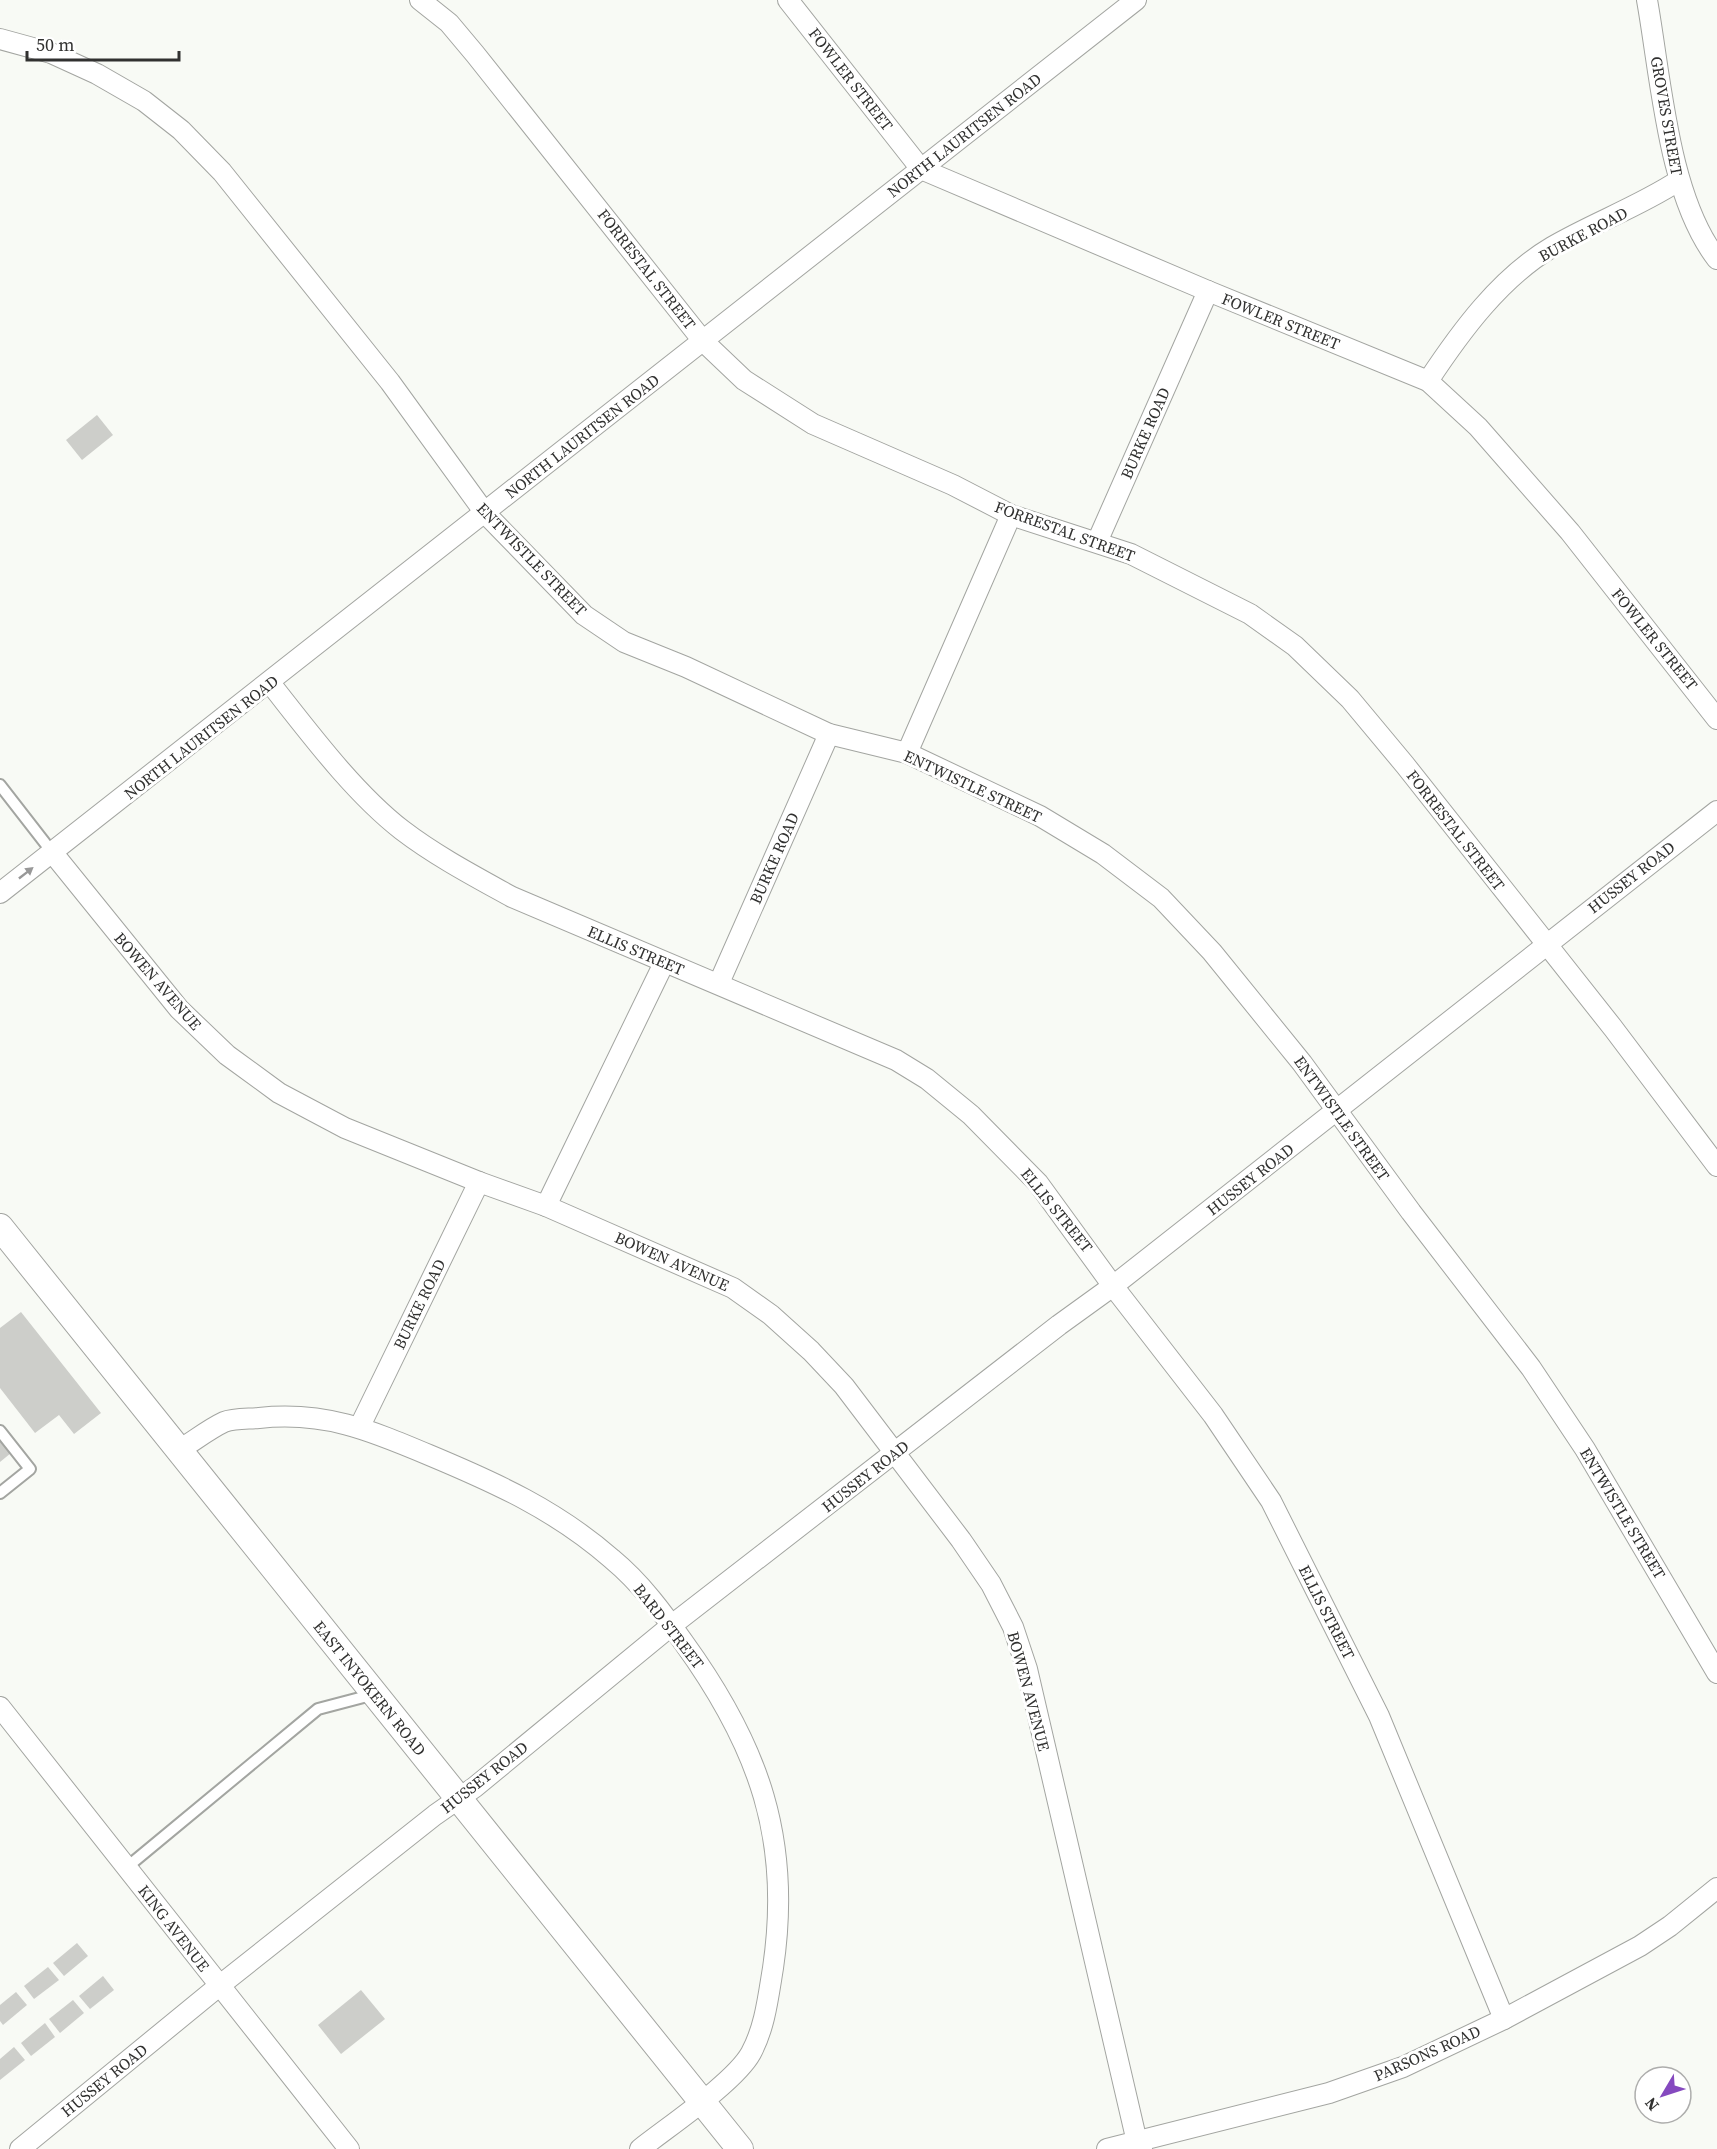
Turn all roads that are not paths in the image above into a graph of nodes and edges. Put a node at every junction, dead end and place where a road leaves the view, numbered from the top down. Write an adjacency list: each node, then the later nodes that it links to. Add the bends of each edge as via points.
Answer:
1 (420, 0): 10 (street, FORRESTAL STREET, via 476,54)
2 (789, 0): 6 (street, FOWLER STREET)
3 (1136, 0): 6 (street, NORTH LAURITSEN ROAD)
4 (1647, 0): 7 (street, GROVES STREET)
5 (8, 41): 12 (street, ENTWISTLE STREET, via 51,53 98,74 144,101 180,130 222,172 390,382)
6 (921, 169): 9 (street, FOWLER STREET); 10 (street, NORTH LAURITSEN ROAD)
7 (1678, 181): 8 (street, GROVES STREET, via 1707,246); 11 (street, BURKE ROAD, via 1647,201 1552,247 1522,269 1452,345)
8 (1717, 259)
9 (1208, 291): 11 (street, FOWLER STREET); 14 (street, BURKE ROAD)
10 (703, 341): 12 (street, NORTH LAURITSEN ROAD); 13 (street, FORRESTAL STREET, via 744,380 813,424 953,485)
11 (1428, 381): 16 (street, FOWLER STREET, via 1478,427 1569,532)
12 (485, 513): 15 (street, NORTH LAURITSEN ROAD); 17 (street, ENTWISTLE STREET, via 584,615 624,642)
13 (1011, 515): 14 (street, FORRESTAL STREET); 18 (street)
14 (1097, 542): 23 (street, FORRESTAL STREET, via 1131,554 1250,614 1295,646 1350,699)
15 (270, 683): 21 (street, NORTH LAURITSEN ROAD); 24 (street, ELLIS STREET, via 314,740 400,829 512,897)
16 (1717, 719)
17 (829, 734): 18 (street, ENTWISTLE STREET); 25 (street, BURKE ROAD)
18 (907, 753): 26 (street, ENTWISTLE STREET, via 1040,816 1102,854 1161,898 1212,952)
19 (0, 785): 21 (lane)
20 (1717, 811): 23 (street, HUSSEY ROAD)
21 (52, 852): 22 (street, NORTH LAURITSEN ROAD, one-way to 21); 28 (street, BOWEN AVENUE, via 178,1009 227,1055 279,1093 345,1128)
22 (0, 893)
23 (1545, 944): 26 (street, HUSSEY ROAD); 27 (street, FORRESTAL STREET)
24 (664, 963): 25 (street, ELLIS STREET); 29 (street)
25 (719, 983): 31 (street, ELLIS STREET, via 896,1060 927,1078 971,1115 1038,1182)
26 (1337, 1110): 31 (street, HUSSEY ROAD); 38 (street, ENTWISTLE STREET, via 1531,1368 1585,1449)
27 (1717, 1166)
28 (479, 1182): 29 (street, BOWEN AVENUE); 32 (street, BURKE ROAD)
29 (546, 1206): 35 (street, BOWEN AVENUE, via 733,1288 811,1351 844,1386)
30 (0, 1227): 34 (street, EAST INYOKERN ROAD)
31 (1113, 1286): 35 (street, HUSSEY ROAD); 45 (street, ELLIS STREET, via 1213,1415 1271,1501 1379,1716)
32 (360, 1426): 34 (street, BARD STREET, via 292,1414 226,1421); 37 (street, BARD STREET, via 536,1503 614,1560 645,1590)
33 (0, 1431): 36 (lane, via 30,1469)
34 (179, 1450): 39 (street, EAST INYOKERN ROAD)
35 (895, 1453): 37 (street, HUSSEY ROAD); 47 (street, BOWEN AVENUE, via 962,1540 1013,1627 1027,1669)
36 (0, 1494)
37 (672, 1625): 41 (street, HUSSEY ROAD); 46 (street, BARD STREET, via 717,1688 754,1764 769,1814 779,1888 778,1930 765,2019 751,2053 737,2073)
38 (1717, 1673)
39 (375, 1694): 41 (street, EAST INYOKERN ROAD); 42 (lane, via 318,1709)
40 (0, 1707): 42 (street, KING AVENUE)
41 (459, 1798): 44 (street, HUSSEY ROAD); 46 (street, EAST INYOKERN ROAD)
42 (126, 1868): 44 (street, KING AVENUE)
43 (1717, 1888): 45 (street, PARSONS ROAD, via 1640,1946)
44 (219, 1986): 48 (street, HUSSEY ROAD); 49 (street, KING AVENUE)
45 (1504, 2019): 47 (street, PARSONS ROAD, via 1403,2067 1329,2093)
46 (700, 2101): 50 (street, BARD STREET); 51 (street, EAST INYOKERN ROAD)
47 (1139, 2145): 52 (street, PARSONS ROAD)
48 (20, 2149)
49 (349, 2149)
50 (640, 2149)
51 (740, 2149)
52 (1107, 2149)

